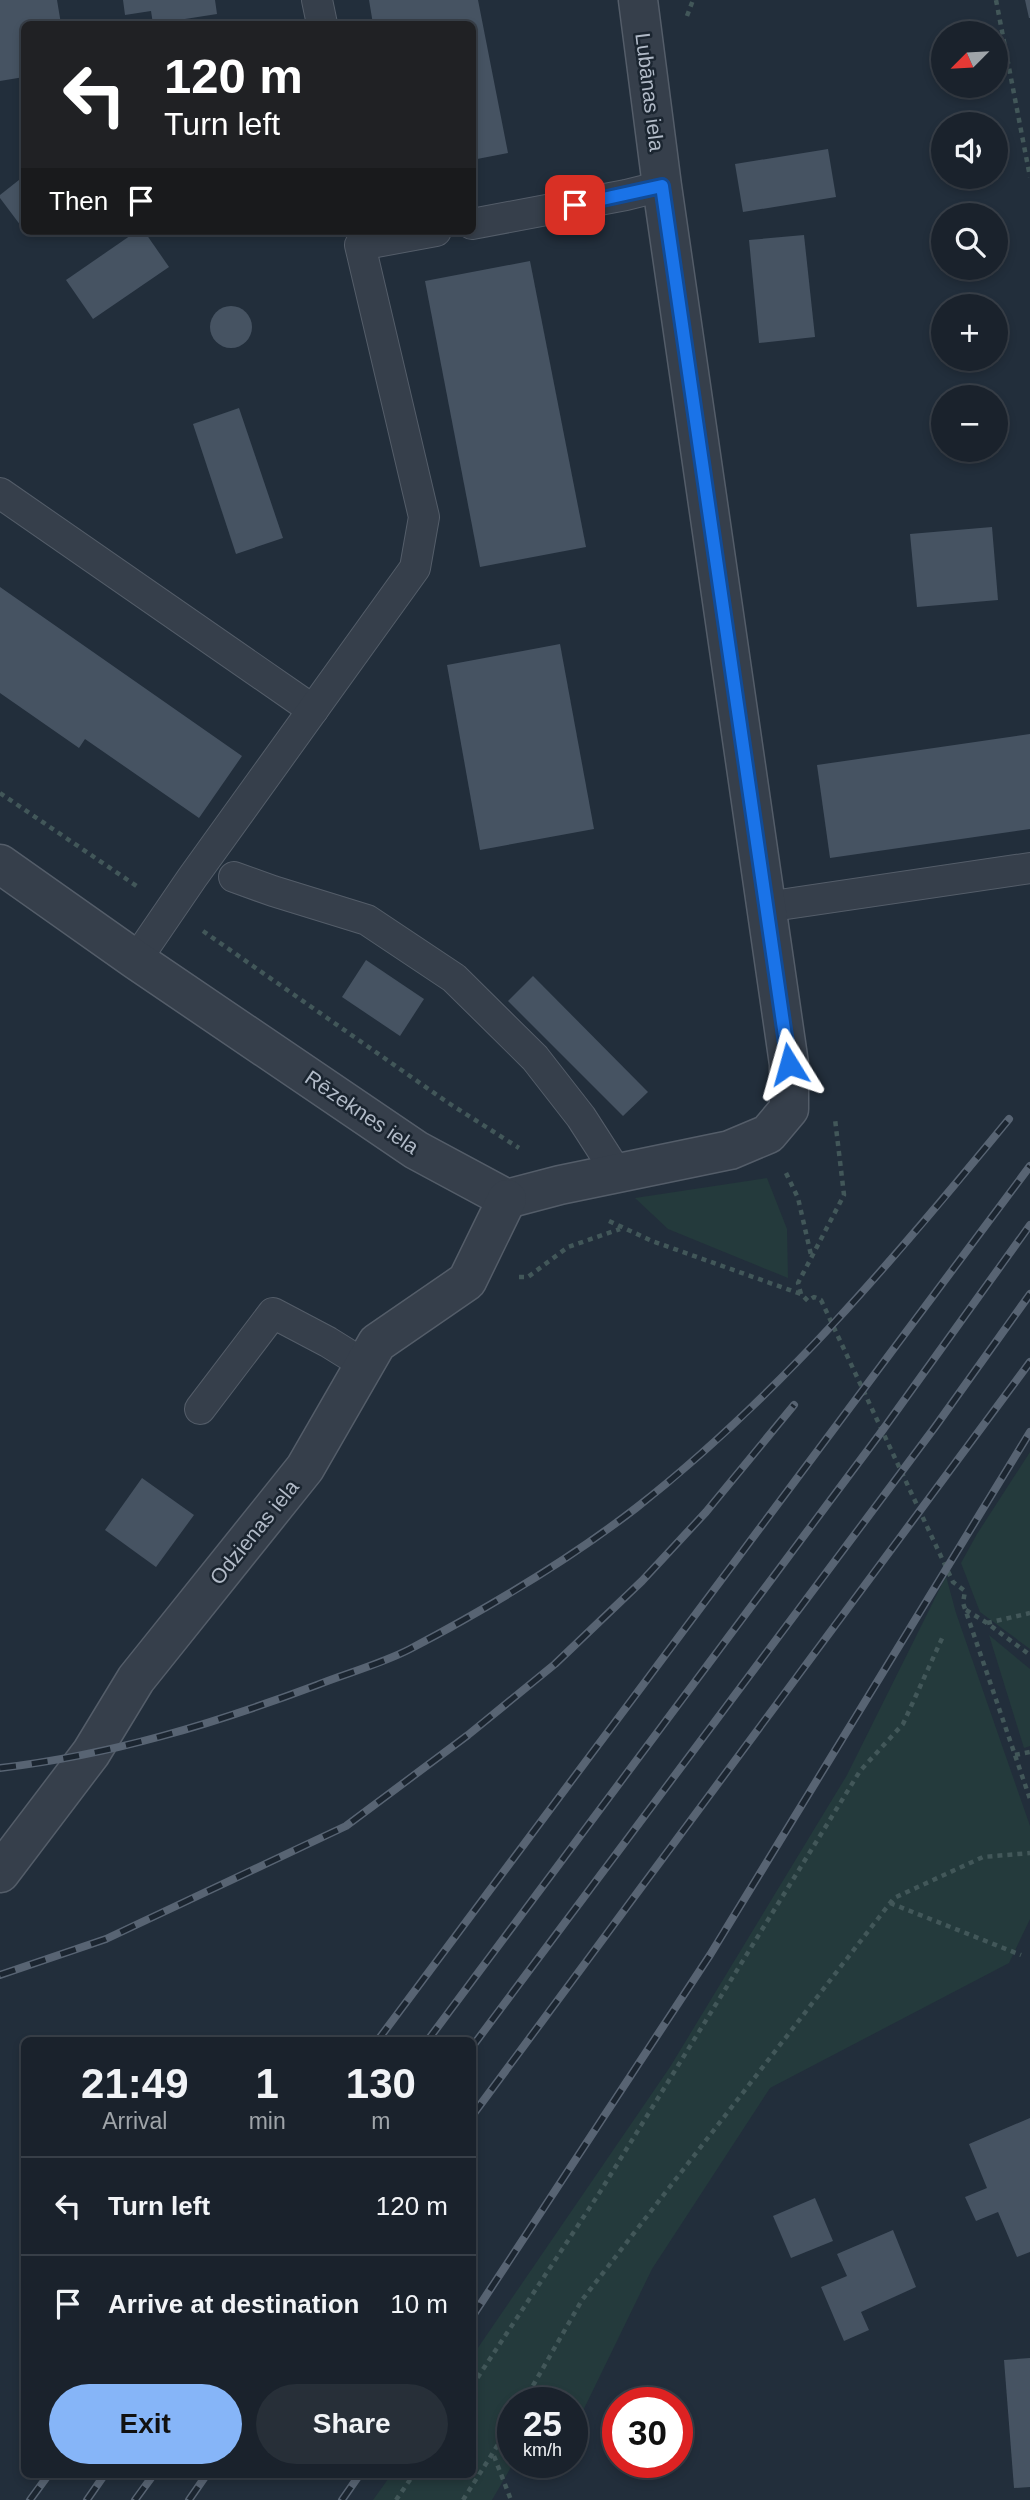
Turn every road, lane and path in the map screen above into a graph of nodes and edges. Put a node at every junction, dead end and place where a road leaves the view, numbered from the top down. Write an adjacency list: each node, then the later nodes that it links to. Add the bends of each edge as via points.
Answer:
1 (317, 0): 4 (lane)
2 (638, 0): 6 (street, Lubānas iela)
3 (996, 0): 5 (path)
4 (321, 21)
5 (1030, 177)
6 (662, 186): 7 (lane); 16 (street, Lubānas iela)
7 (476, 223)
8 (392, 235): 9 (lane)
9 (359, 238): 11 (lane, via 424,517 415,568)
10 (0, 493): 11 (lane)
11 (313, 710): 17 (lane)
12 (0, 793): 17 (path)
13 (0, 864): 18 (street, Rēzeknes iela)
14 (1030, 868): 16 (lane)
15 (234, 877): 21 (lane, via 367,920 454,978 535,1058)
16 (766, 907): 19 (street, Lubānas iela, via 789,1075 789,1109)
17 (172, 909): 18 (lane); 20 (path)
18 (136, 960): 23 (street, Rēzeknes iela, via 416,1150)
19 (768, 1134): 21 (street, via 730,1150); 26 (path, via 798,1198 811,1256 798,1283)
20 (525, 1152)
21 (617, 1173): 22 (street)
22 (560, 1185): 23 (street); 24 (path)
23 (507, 1199): 25 (street, Odzienas iela)
24 (621, 1228): 25 (path, via 568,1247 528,1277 507,1277); 26 (path)
25 (484, 1248): 27 (street, Odzienas iela, via 467,1281 377,1343)
26 (801, 1294): 29 (path, via 808,1301 814,1297 821,1300 953,1582 965,1591)
27 (365, 1365): 28 (lane, via 273,1313); 38 (street, Odzienas iela, via 305,1468 136,1679 91,1753)
28 (200, 1409)
29 (965, 1610): 31 (path); 35 (path)
30 (1030, 1612): 31 (path)
31 (987, 1623): 33 (path)
32 (944, 1634): 41 (path, via 903,1724 860,1771 600,2192)
33 (1030, 1655)
34 (1030, 1752): 35 (path)
35 (1015, 1755): 36 (path)
36 (1030, 1799)
37 (1030, 1853): 39 (path, via 984,1857)
38 (0, 1873)
39 (890, 1903): 40 (path); 42 (path, via 582,2300)
40 (1021, 1955)
41 (476, 2380)
42 (532, 2387)
43 (497, 2448): 44 (path)
44 (493, 2455): 47 (path); 48 (path)
45 (411, 2478): 46 (path)
46 (396, 2500)
47 (463, 2500)
48 (511, 2500)

